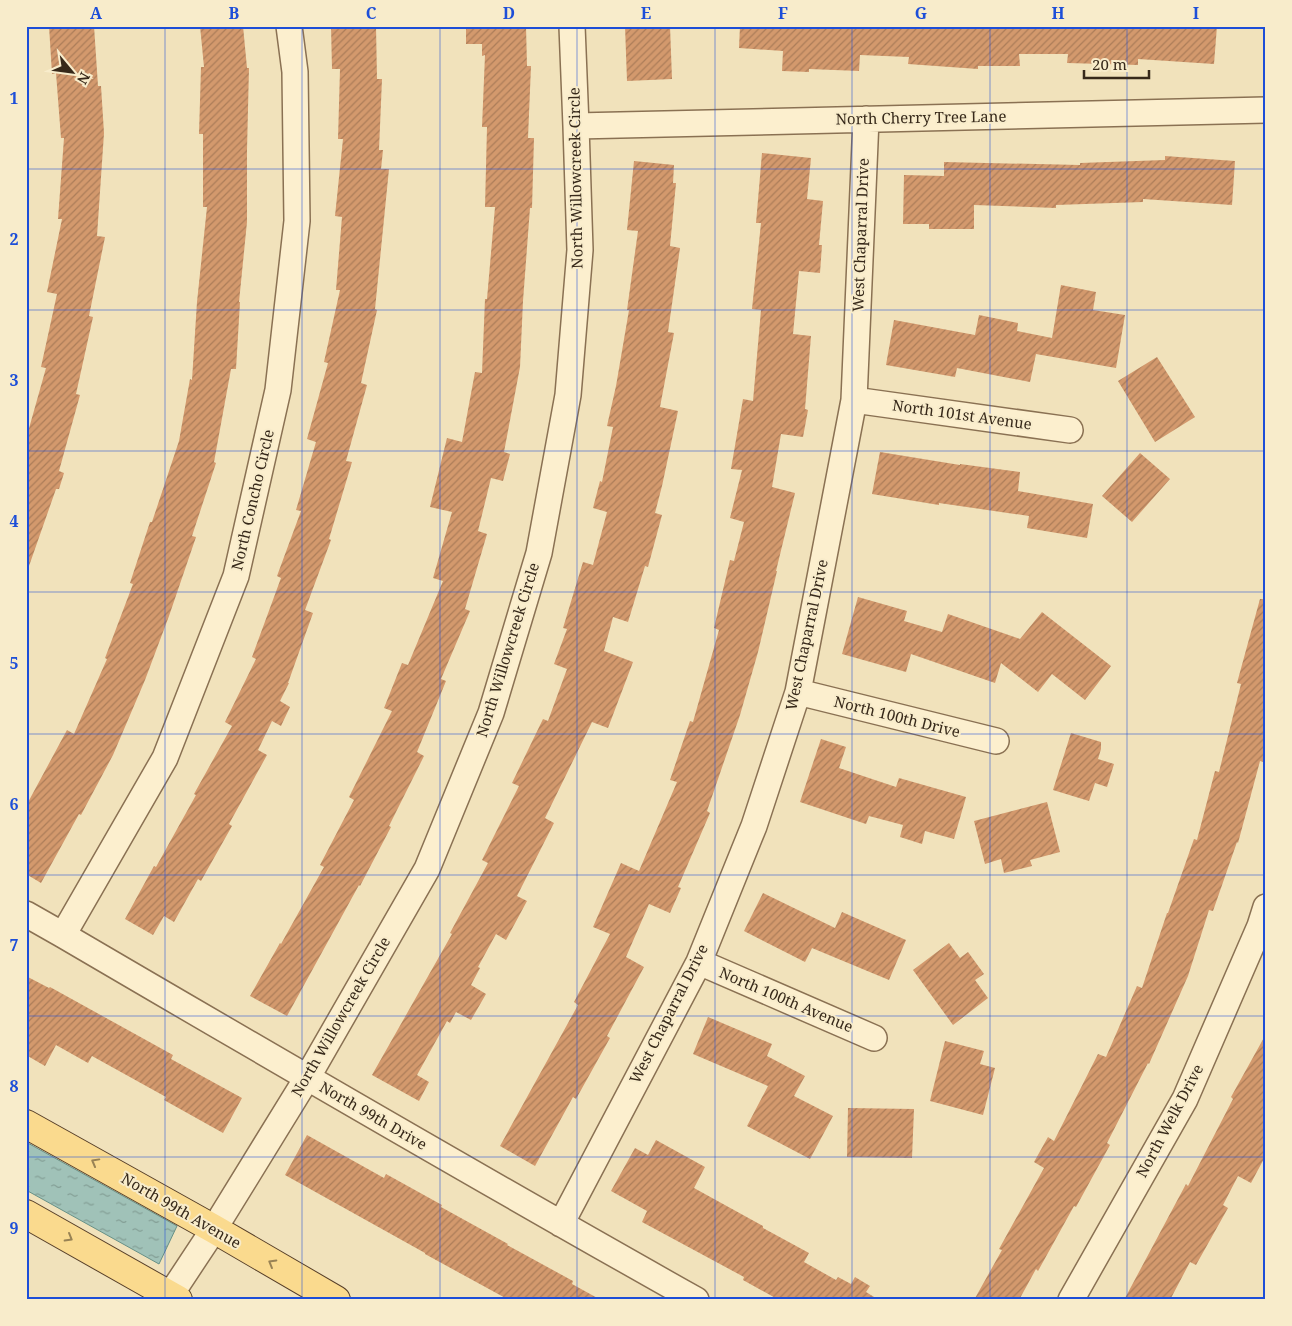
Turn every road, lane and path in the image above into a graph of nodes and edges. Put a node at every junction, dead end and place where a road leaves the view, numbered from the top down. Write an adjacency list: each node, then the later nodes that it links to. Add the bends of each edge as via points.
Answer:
1 (289, 26): 12 (street, North Concho Circle, via 295,72 297,221 278,390 236,576 165,758)
2 (572, 26): 5 (street, North Willowcreek Circle)
3 (1266, 110): 4 (street, North Cherry Tree Lane)
4 (866, 119): 5 (street, North Cherry Tree Lane); 6 (street, West Chaparral Drive)
5 (576, 126): 15 (street, North Willowcreek Circle, via 580,250 569,385 539,553 491,713 427,869)
6 (854, 400): 7 (street, North 101st Avenue); 8 (street, West Chaparral Drive)
7 (1070, 430)
8 (798, 692): 9 (street, North 100th Drive); 13 (street, West Chaparral Drive, via 754,826)
9 (996, 741)
10 (26, 914): 12 (street, North 99th Drive)
11 (1264, 920): 23 (street, North Welk Drive, via 1185,1099)
12 (63, 935): 15 (street, North 99th Drive)
13 (699, 962): 14 (street, North 100th Avenue); 18 (street, West Chaparral Drive)
14 (874, 1038)
15 (307, 1078): 18 (street, North 99th Drive); 19 (street, North Willowcreek Circle)
16 (26, 1124): 19 (main road, North 99th Avenue, one-way to 16)
17 (26, 1214): 20 (main road, one-way to 20)
18 (561, 1224): 22 (street, North 99th Drive)
19 (214, 1229): 20 (street, North Willowcreek Circle); 21 (main road, North 99th Avenue, one-way to 19)
20 (171, 1298)
21 (336, 1300)
22 (696, 1300)
23 (1071, 1300)

